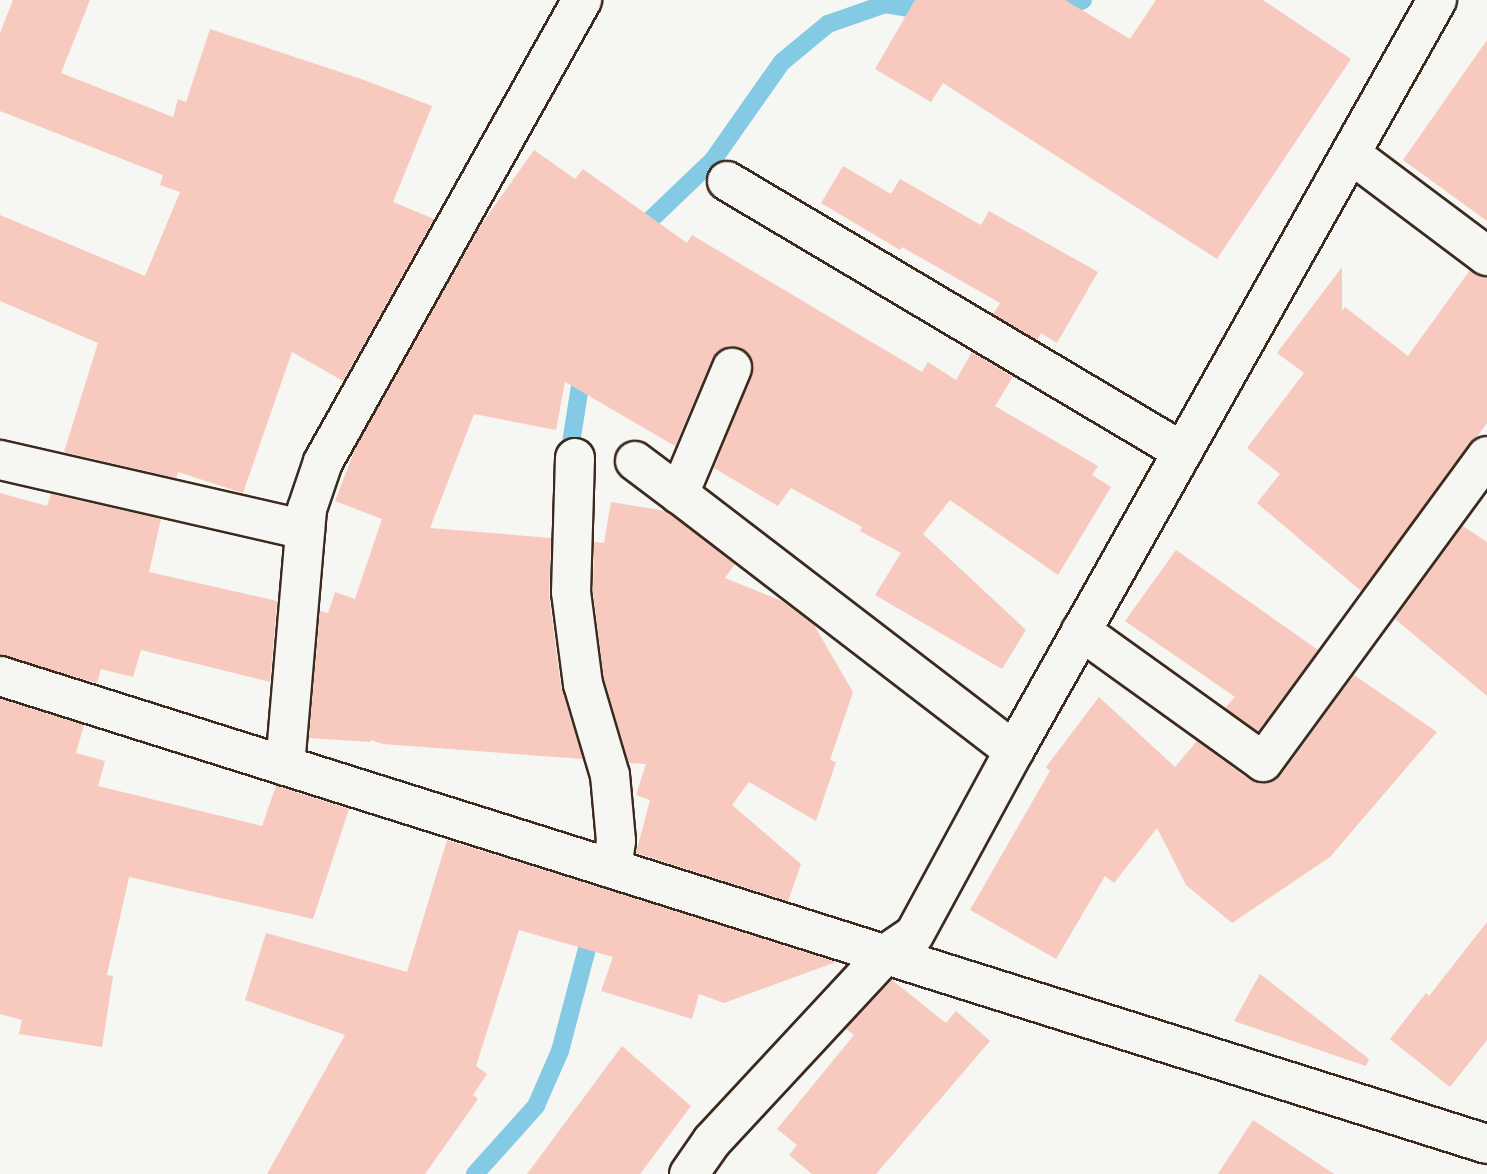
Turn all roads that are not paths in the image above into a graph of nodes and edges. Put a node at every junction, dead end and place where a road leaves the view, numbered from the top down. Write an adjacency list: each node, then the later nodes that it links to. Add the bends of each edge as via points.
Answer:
1 (582, 0): 13 (street, via 323,462)
2 (1437, 0): 3 (street)
3 (1351, 153): 5 (street); 7 (street)
4 (727, 181): 7 (street)
5 (1487, 256)
6 (732, 368): 12 (street)
7 (1183, 452): 14 (street)
8 (1487, 456): 14 (street, via 1263,762)
9 (575, 458): 18 (street, via 572,592 583,684 610,775 616,841)
10 (0, 460): 13 (street)
11 (635, 461): 12 (street)
12 (679, 494): 16 (street)
13 (305, 530): 17 (street)
14 (1082, 631): 16 (street)
15 (0, 676): 17 (street)
16 (1014, 751): 19 (street, via 914,935)
17 (285, 766): 18 (street)
18 (612, 869): 19 (street)
19 (887, 953): 20 (street); 21 (street, via 712,1141)
20 (1487, 1144)
21 (689, 1174)

